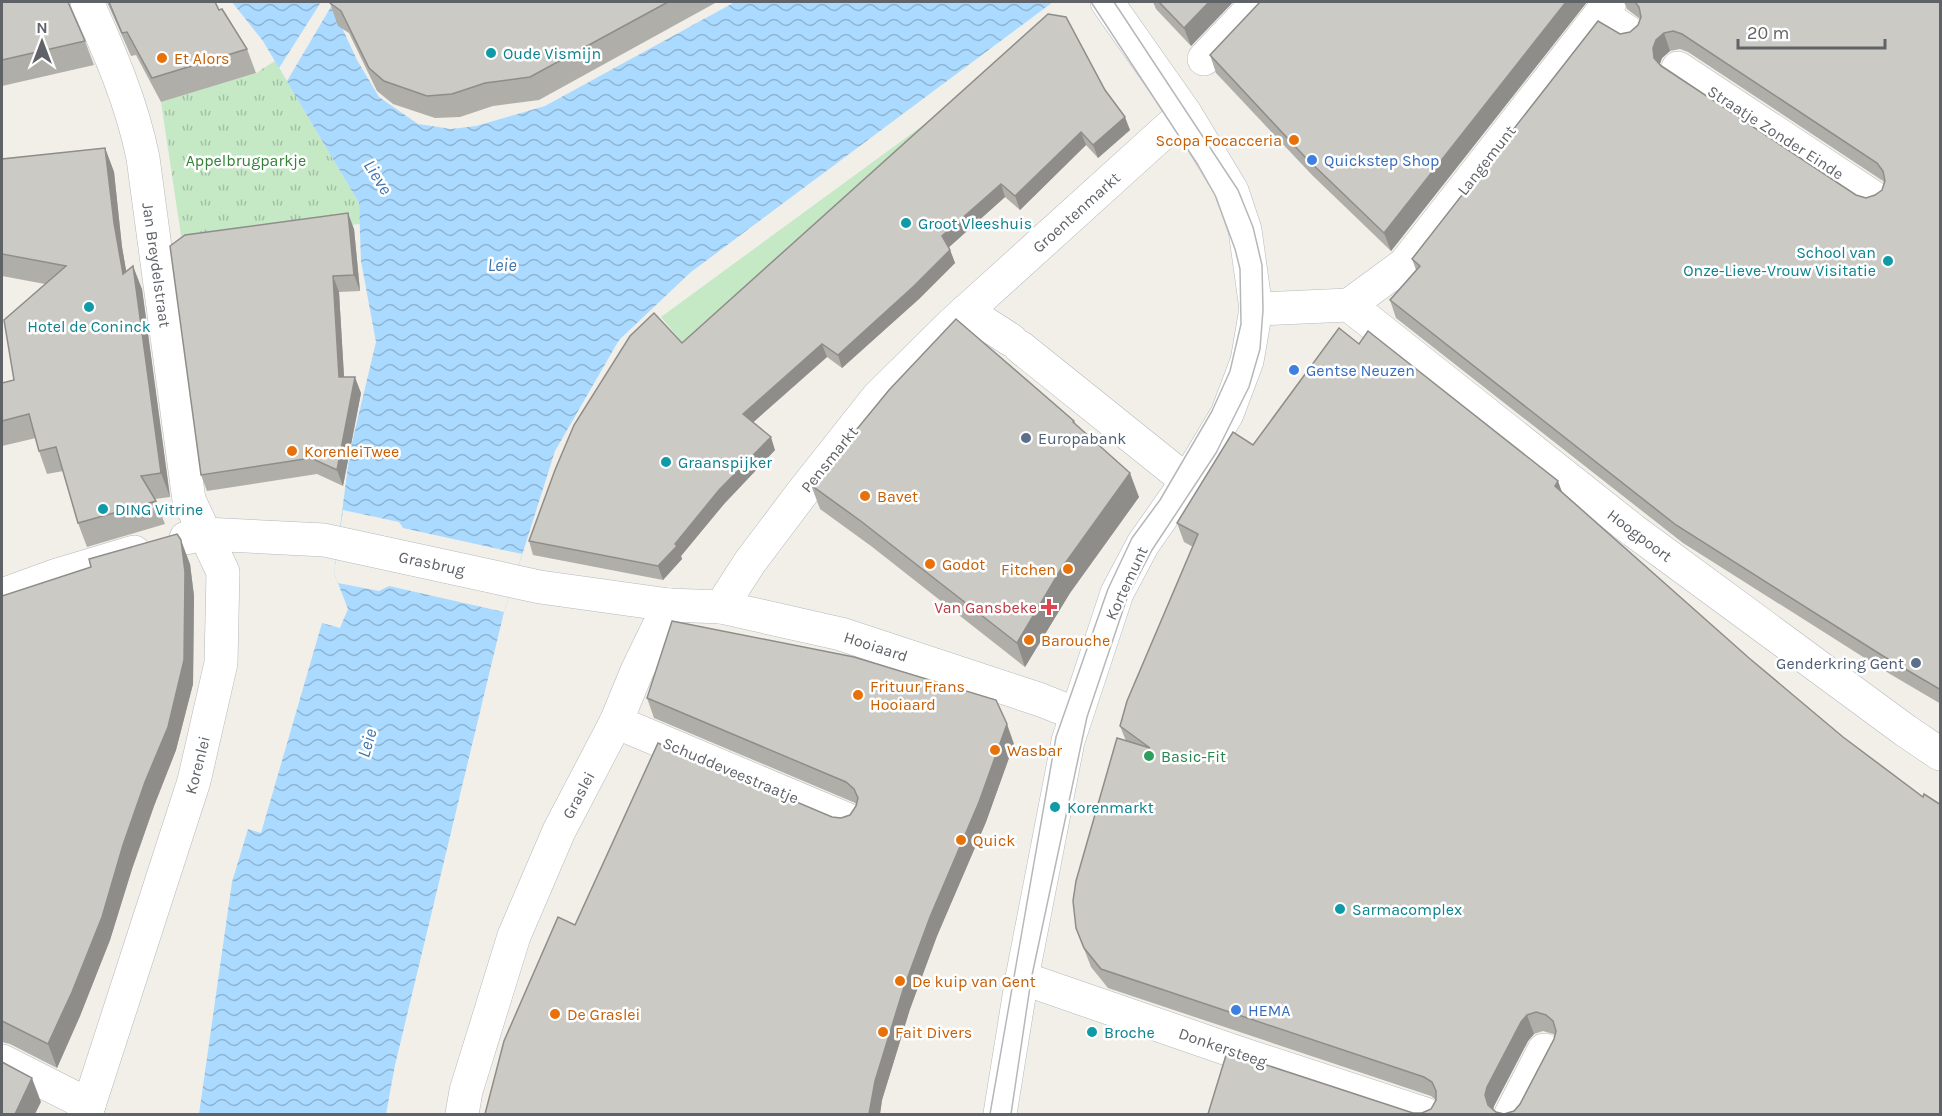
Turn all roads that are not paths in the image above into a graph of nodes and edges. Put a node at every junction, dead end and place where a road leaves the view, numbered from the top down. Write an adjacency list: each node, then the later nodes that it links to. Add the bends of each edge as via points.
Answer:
1 (87, 2): 14 (street, Jan Breydelstraat, via 137,126 189,500)
2 (1258, 2): 6 (street)
3 (1120, 7): 8 (street)
4 (1605, 8): 5 (street); 10 (street, Langemunt, via 1405,264)
5 (1629, 33)
6 (1203, 59)
7 (1678, 68): 9 (street, Straatje Zonder Einde)
8 (1185, 113): 11 (street, via 1232,191 1245,230); 12 (street, Groentenmarkt)
9 (1874, 197)
10 (1349, 305): 11 (street); 20 (street, Hoogpoort, via 1634,531)
11 (1256, 309): 13 (street, via 1247,361 1227,414)
12 (959, 317): 13 (street, via 1015,343); 17 (street, Pensmarkt, via 878,398 802,493)
13 (1179, 491): 18 (street, Kortemunt, via 1143,544 1117,593)
14 (204, 534): 15 (street, via 57,575); 16 (street, Grasbrug, via 324,540 540,587); 25 (street, Korenlei, via 223,572 221,663 194,781)
15 (2, 595)
16 (669, 605): 17 (street, Hooiaard); 19 (street, Graslei)
17 (721, 606): 18 (street, Hooiaard, via 841,634)
18 (1076, 714): 22 (street)
19 (616, 722): 21 (street, Schuddeveestraatje); 26 (street, Graslei, via 559,831 514,936)
20 (1941, 754)
21 (846, 819)
22 (1022, 978): 27 (street); 28 (street, Donkersteeg)
23 (1544, 1050): 29 (street)
24 (2, 1061): 25 (street, Korenlei)
25 (88, 1111)
26 (462, 1114)
27 (1000, 1114)
28 (1425, 1114)
29 (1511, 1114)

